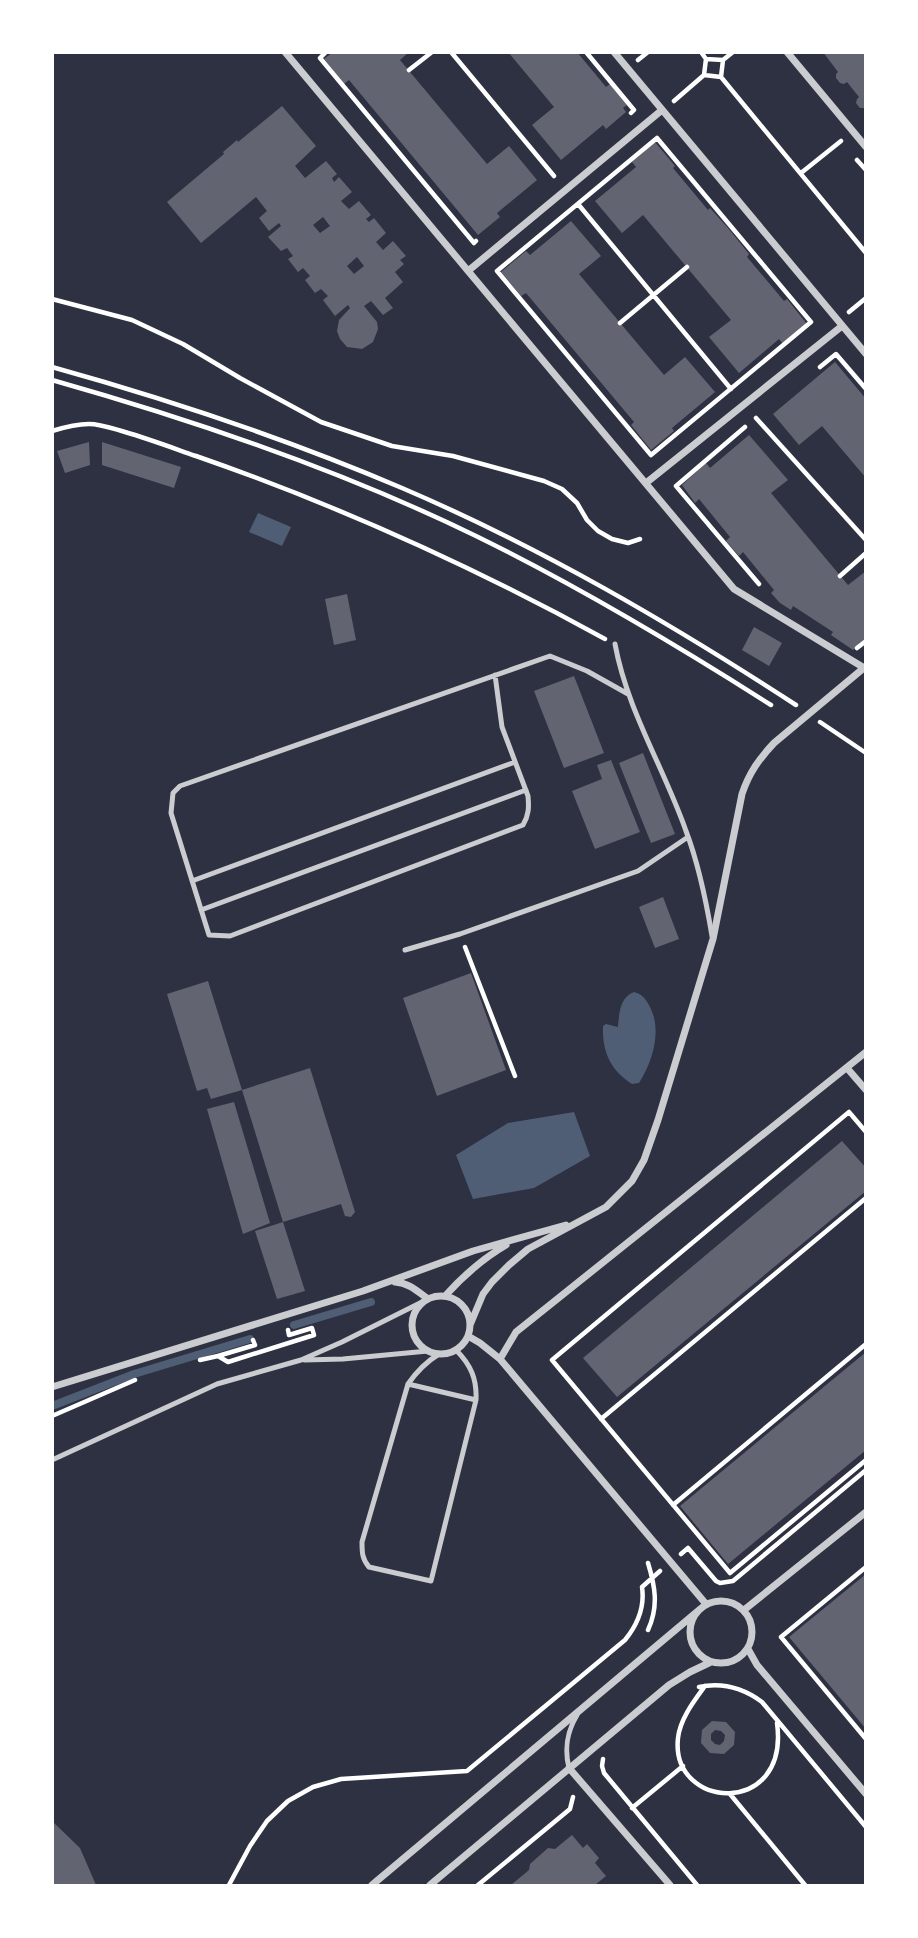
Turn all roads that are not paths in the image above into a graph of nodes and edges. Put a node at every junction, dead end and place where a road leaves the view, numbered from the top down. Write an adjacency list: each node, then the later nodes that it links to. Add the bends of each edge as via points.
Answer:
1 (299, 52): 4 (street)
2 (614, 52): 5 (street)
3 (787, 52): 6 (street)
4 (288, 56): 7 (street)
5 (662, 110): 7 (street); 8 (street)
6 (866, 147)
7 (468, 271): 10 (street)
8 (842, 326): 9 (street); 10 (street)
9 (866, 355)
10 (646, 483): 12 (street, via 734,589)
11 (615, 644): 14 (lane)
12 (865, 668): 20 (street, via 774,743 748,776)
13 (495, 675): 14 (lane, via 550,656); 15 (lane, via 502,727); 18 (lane, via 180,786 173,793 171,813)
14 (628, 694): 17 (lane)
15 (515, 762): 16 (lane); 18 (lane)
16 (526, 790): 19 (lane); 19 (lane, via 529,808 523,825 230,936 209,935)
17 (688, 837): 20 (lane, via 703,881); 21 (lane, via 638,871)
18 (192, 881): 19 (lane)
19 (201, 910)
20 (713, 939): 25 (street, via 644,1160 632,1181 606,1208)
21 (405, 950)
22 (866, 1052): 23 (street)
23 (847, 1068): 24 (street); 35 (street, via 516,1332)
24 (866, 1090)
25 (577, 1222): 26 (street); 30 (street, via 509,1265 483,1294)
26 (515, 1239): 27 (street); 28 (street, via 465,1274)
27 (391, 1281): 29 (street, via 412,1286); 38 (street)
28 (445, 1296): 29 (street); 30 (street, via 464,1308)
29 (425, 1300): 33 (street, via 413,1316 411,1328); 36 (lane)
30 (470, 1325): 31 (street)
31 (468, 1336): 32 (street); 35 (street)
32 (456, 1350): 34 (street); 39 (lane, via 473,1372)
33 (428, 1351): 34 (street); 36 (lane)
34 (439, 1354): 37 (lane)
35 (500, 1359): 42 (street)
36 (301, 1360): 40 (lane, via 217,1384)
37 (408, 1384): 39 (lane); 39 (lane, via 362,1542 369,1567 431,1581)
38 (52, 1387)
39 (476, 1400)
40 (52, 1460)
41 (866, 1511): 43 (street)
42 (706, 1604): 43 (street, via 726,1601); 44 (street)
43 (744, 1610): 45 (street, via 753,1629)
44 (698, 1611): 46 (street, via 692,1620 691,1640 695,1650); 47 (street)
45 (748, 1649): 46 (street, via 732,1662); 49 (street)
46 (711, 1662): 48 (street, via 669,1685)
47 (579, 1712): 48 (lane, via 567,1739); 50 (street)
48 (569, 1768): 51 (street); 52 (street)
49 (866, 1794)
50 (372, 1885)
51 (430, 1885)
52 (670, 1885)

